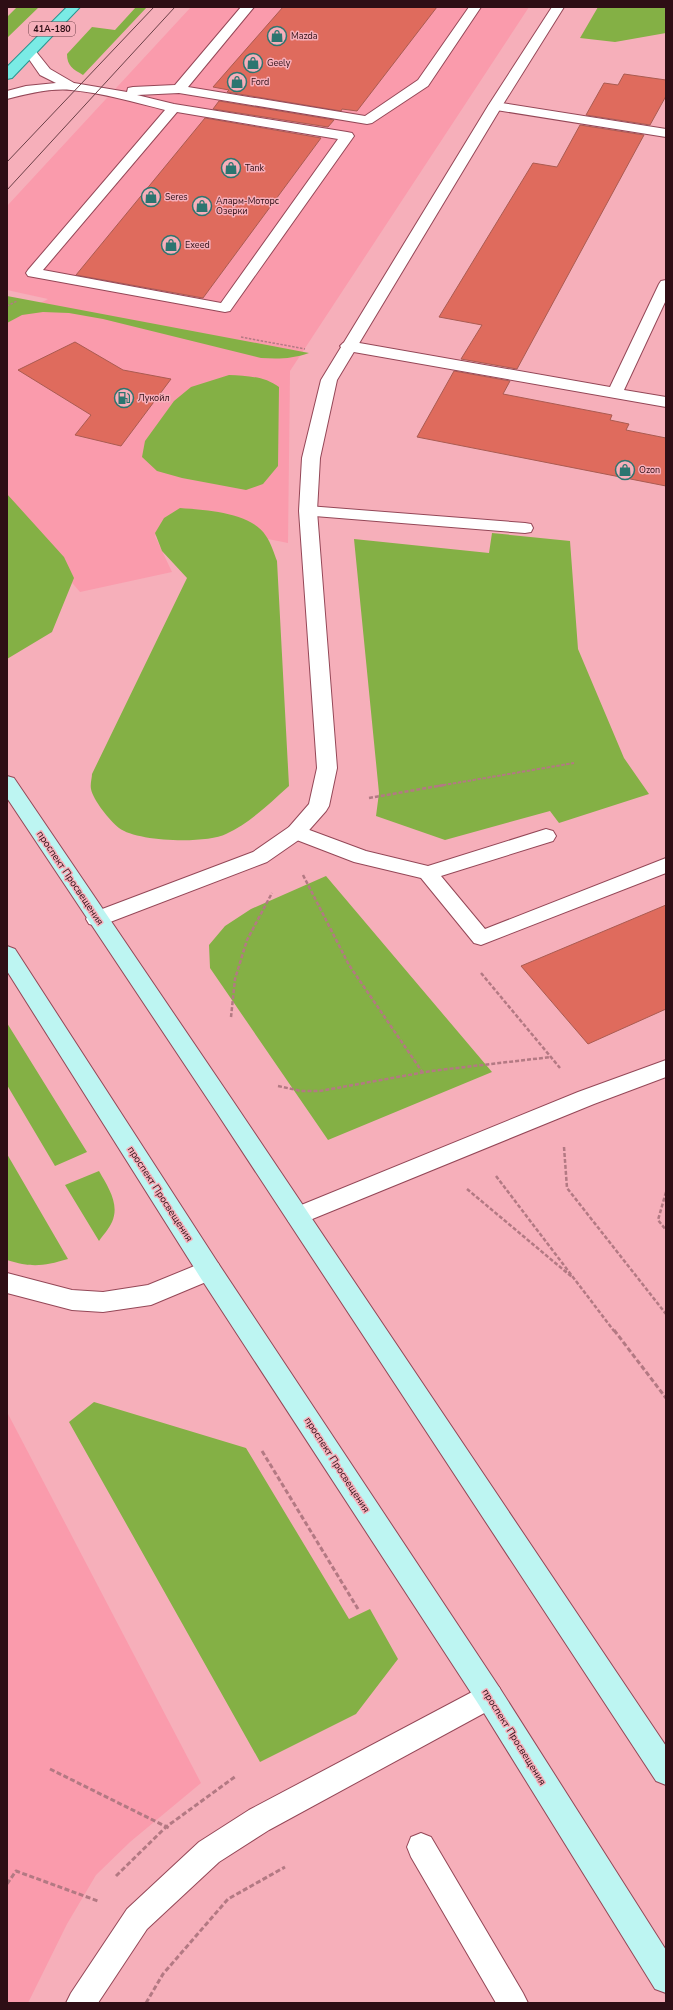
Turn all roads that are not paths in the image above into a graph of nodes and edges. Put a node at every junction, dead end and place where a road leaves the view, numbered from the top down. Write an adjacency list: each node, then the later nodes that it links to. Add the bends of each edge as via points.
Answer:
1 (74, 7): 5 (main road, 41А-180)
2 (248, 7): 8 (lane)
3 (475, 7): 8 (lane, via 423,83 367,120)
4 (558, 7): 11 (street)
5 (30, 52): 6 (main road, 41А-180); 7 (lane, via 45,72)
6 (7, 75)
7 (70, 86): 9 (lane); 10 (lane, via 26,90)
8 (179, 89): 9 (lane)
9 (115, 92): 12 (lane)
10 (7, 95)
11 (495, 106): 13 (lane); 15 (street)
12 (174, 108): 12 (lane, via 149,138 33,273 225,308 348,136)
13 (666, 133)
14 (666, 284): 16 (lane)
15 (348, 346): 16 (lane); 18 (street, via 329,380 311,458)
16 (615, 393): 17 (lane)
17 (666, 402)
18 (308, 511): 19 (lane); 21 (street, via 328,768 319,806)
19 (525, 528)
20 (7, 783): 25 (main road, проспект Просвещения)
21 (296, 832): 24 (lane, via 361,857); 25 (street, via 260,857)
22 (546, 836): 24 (lane)
23 (666, 865): 24 (lane, via 481,938)
24 (428, 873)
25 (97, 919): 28 (main road, проспект Просвещения)
26 (7, 954): 29 (main road, проспект Просвещения)
27 (666, 1068): 28 (lane)
28 (297, 1216): 32 (main road, проспект Просвещения)
29 (209, 1270): 30 (street, via 151,1295 103,1302 72,1300); 31 (main road, проспект Просвещения)
30 (7, 1283)
31 (489, 1696): 34 (main road, проспект Просвещения); 35 (lane, via 259,1820 209,1852 137,1919)
32 (666, 1771)
33 (421, 1847): 36 (lane)
34 (666, 1978)
35 (81, 2003)
36 (513, 2003)

